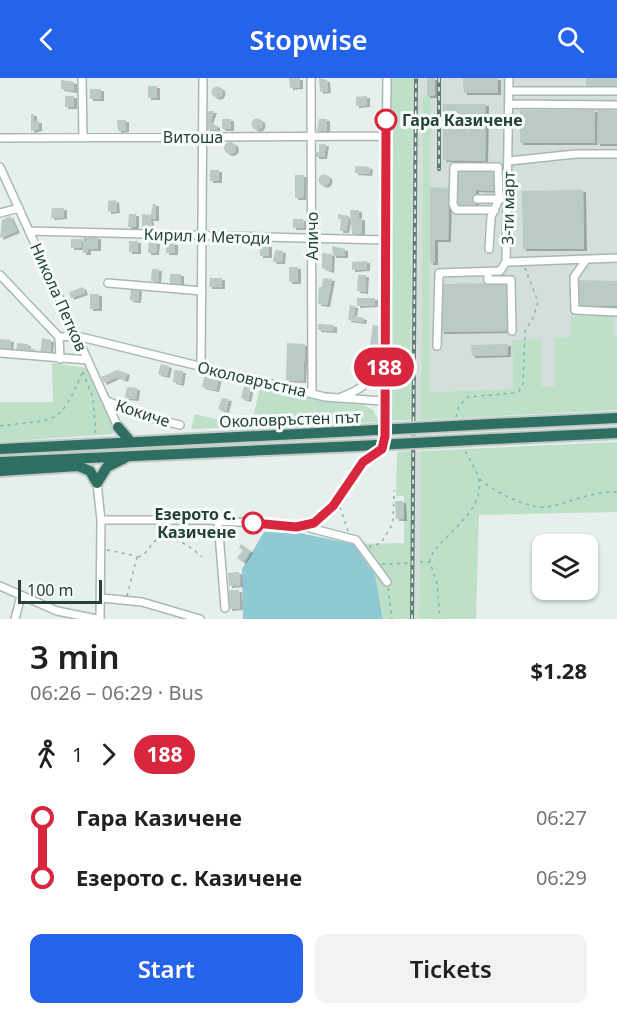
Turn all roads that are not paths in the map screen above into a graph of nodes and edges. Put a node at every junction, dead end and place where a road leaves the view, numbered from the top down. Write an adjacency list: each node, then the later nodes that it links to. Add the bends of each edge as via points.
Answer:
1 (82, 78): 14 (street)
2 (203, 78): 11 (street)
3 (311, 78): 12 (street, Аличо)
4 (387, 78): 10 (street)
5 (509, 78): 7 (street, 3-ти март)
6 (617, 91): 7 (street)
7 (509, 92): 8 (street, 3-ти март)
8 (509, 104): 9 (street); 16 (street, 3-ти март)
9 (617, 105)
10 (386, 136): 12 (street, Витоша); 26 (street)
11 (203, 137): 12 (street, Витоша); 14 (street, Витоша); 24 (street)
12 (311, 137): 25 (street, Аличо)
13 (0, 138): 14 (street, Витоша)
14 (83, 138)
15 (617, 154): 16 (street)
16 (509, 160): 19 (street, 3-ти март)
17 (0, 167): 20 (street, Никола Петков)
18 (477, 199): 19 (street)
19 (503, 199): 21 (street); 21 (street, via 496,166 453,168 456,210); 30 (street, 3-ти март)
20 (19, 208): 22 (street); 23 (street, Никола Петков)
21 (495, 210): 27 (street)
22 (0, 213)
23 (29, 231): 24 (street, Кирил и Методи); 37 (street, Никола Петков)
24 (202, 236): 25 (street, Кирил и Методи); 34 (street)
25 (312, 239): 26 (street, Кирил и Методи); 45 (street, Аличо)
26 (386, 240): 41 (street)
27 (489, 249)
28 (617, 258): 29 (street, 3-ти март)
29 (586, 260): 30 (street, 3-ти март); 35 (street, via 574,278 575,310)
30 (507, 262): 31 (street, via 500,271)
31 (488, 272): 36 (street, via 488,280 512,280); 39 (street, via 440,273)
32 (0, 275): 38 (street)
33 (108, 283): 34 (street)
34 (202, 291): 44 (street)
35 (617, 312)
36 (512, 331)
37 (77, 336): 38 (street, Околовръстна); 43 (street, Никола Петков); 44 (street, Околовръстна)
38 (59, 337): 42 (street)
39 (437, 346)
40 (0, 353): 42 (street)
41 (384, 354): 46 (street, via 365,386); 48 (street)
42 (60, 359): 43 (street)
43 (88, 360): 47 (street, Никола Петков)
44 (201, 368): 45 (street, Околовръстна)
45 (312, 393): 46 (street, Околовръстна)
46 (337, 399): 48 (street, Околовръстна)
47 (106, 401): 50 (street, Кокиче); 51 (street, Никола Петков)
48 (383, 401): 62 (street, via 382,449 363,462 338,499)
49 (617, 418): 53 (highway, Околовръстен път, bridge)
50 (180, 425)
51 (118, 427): 53 (highway); 54 (highway)
52 (617, 433): 56 (highway, Околовръстен път, bridge)
53 (131, 442): 54 (highway, Околовръстен път)
54 (109, 443): 55 (highway, Околовръстен път)
55 (0, 449)
56 (132, 455): 57 (highway, Околовръстен път); 59 (highway, via 107,468)
57 (0, 462)
58 (0, 471): 59 (highway, via 78,466 90,471)
59 (97, 483): 60 (street)
60 (101, 520): 61 (street); 66 (street)
61 (218, 521): 62 (street); 67 (street)
62 (306, 527): 63 (street, via 356,540)
63 (387, 582)
64 (0, 586): 65 (street)
65 (21, 596): 69 (street); 70 (street, via 57,611)
66 (102, 598): 68 (street); 70 (street)
67 (225, 608)
68 (169, 610): 71 (street); 72 (street)
69 (15, 619)
70 (99, 619)
71 (166, 619)
72 (195, 619)

